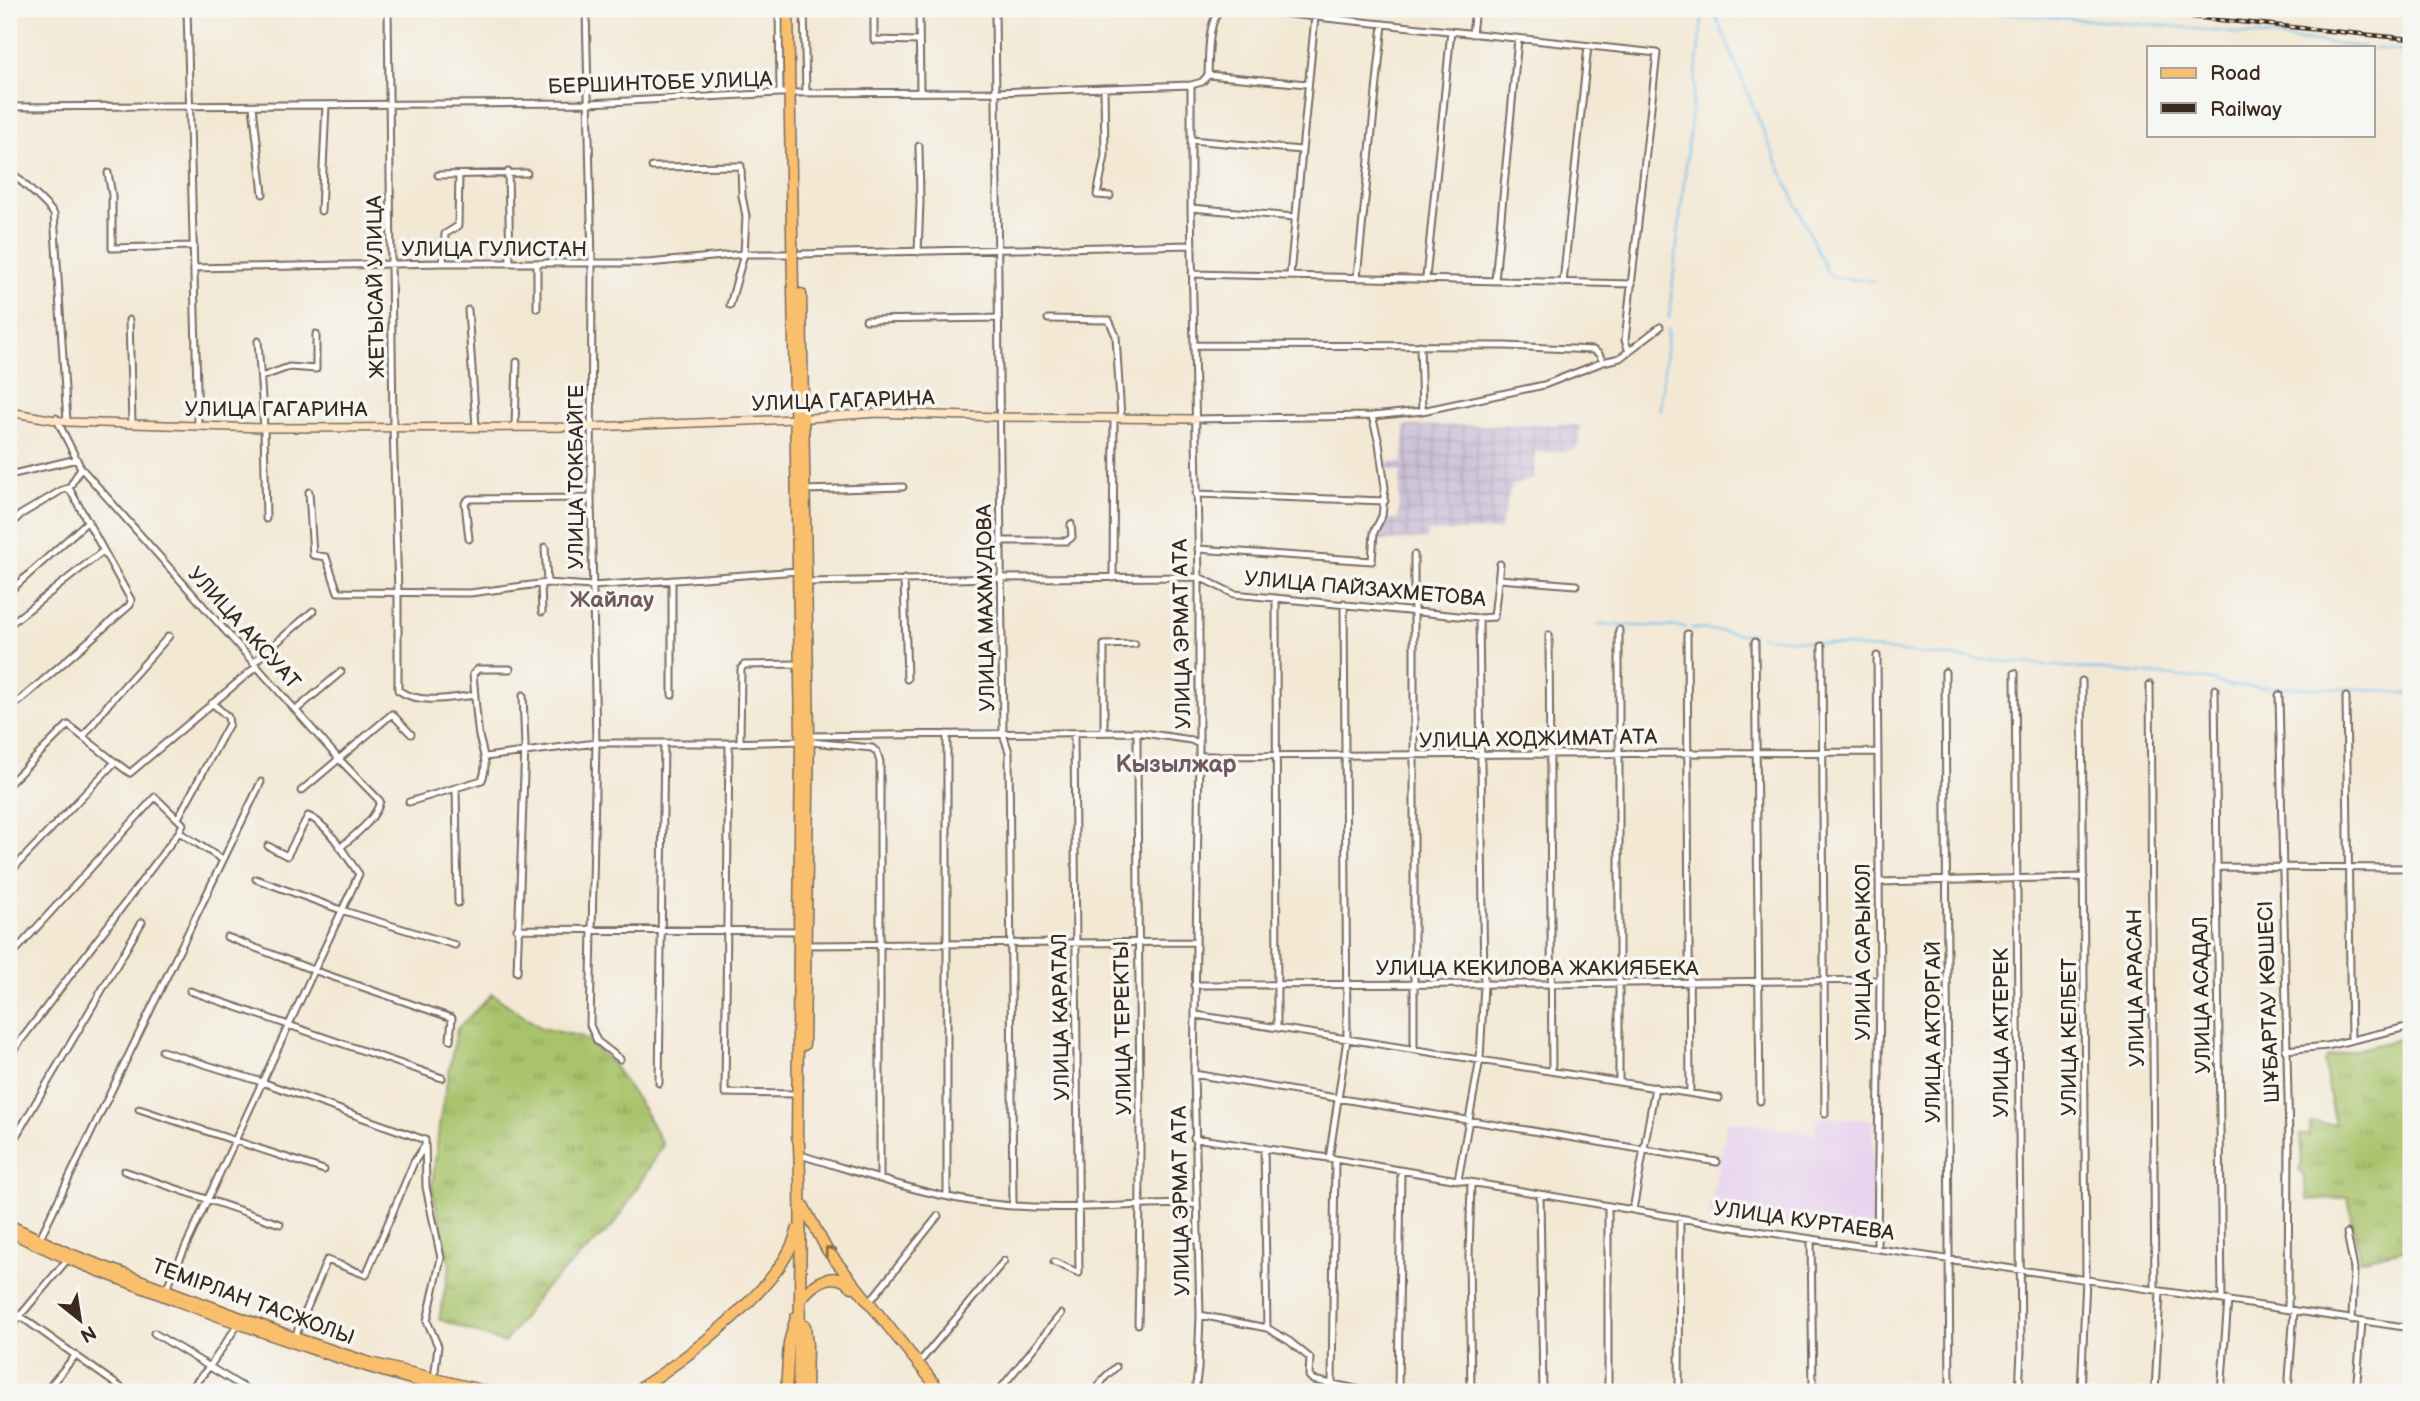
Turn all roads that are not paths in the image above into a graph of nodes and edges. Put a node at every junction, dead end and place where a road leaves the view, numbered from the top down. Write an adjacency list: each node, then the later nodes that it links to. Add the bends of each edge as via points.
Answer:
1 (187, 9): 34 (street)
2 (388, 9): 30 (street, ЖЕТЫСАЙ УЛИЦА)
3 (586, 9): 14 (street); 29 (street, УЛИЦА ТОКБАЙГЕ)
4 (779, 9): 28 (street)
5 (788, 9): 28 (highway)
6 (794, 9): 28 (highway)
7 (804, 9): 28 (street)
8 (874, 9): 20 (street, via 874,40)
9 (919, 9): 20 (street)
10 (995, 9): 27 (street, УЛИЦА МАХМУДОВА)
11 (1223, 9): 22 (street, via 1213,19)
12 (1240, 9): 15 (street)
13 (1475, 9): 18 (street)
14 (540, 10)
15 (1315, 17): 16 (street); 23 (street)
16 (1383, 24): 17 (street); 64 (street)
17 (1451, 31): 18 (street); 65 (street)
18 (1472, 34): 19 (street)
19 (1518, 39): 21 (street); 66 (street)
20 (919, 41): 26 (street)
21 (1588, 46): 67 (street); 68 (street, via 1657,53)
22 (1208, 75): 23 (street); 24 (street, БЕРШИНТОБЕ УЛИЦА)
23 (1307, 84): 37 (street)
24 (1191, 85): 25 (street, БЕРШИНТОБЕ УЛИЦА); 35 (street, УЛИЦА ЭРМАТ АТА)
25 (1104, 88): 27 (street, БЕРШИНТОБЕ УЛИЦА); 46 (street, via 1105,156 1097,195)
26 (920, 92): 27 (street, БЕРШИНТОБЕ УЛИЦА); 28 (street, БЕРШИНТОБЕ УЛИЦА)
27 (996, 92): 52 (street, УЛИЦА МАХМУДОВА)
28 (793, 93): 29 (street, БЕРШИНТОБЕ УЛИЦА); 55 (highway)
29 (590, 103): 30 (street, БЕРШИНТОБЕ УЛИЦА); 59 (street, УЛИЦА ТОКБАЙГЕ)
30 (390, 104): 31 (street, БЕРШИНТОБЕ УЛИЦА); 60 (street, ЖЕТЫСАЙ УЛИЦА)
31 (326, 105): 32 (street, БЕРШИНТОБЕ УЛИЦА); 48 (street)
32 (253, 106): 34 (street, БЕРШИНТОБЕ УЛИЦА); 45 (street)
33 (9, 107): 34 (street, БЕРШИНТОБЕ УЛИЦА)
34 (190, 107): 51 (street)
35 (1191, 140): 37 (street); 47 (street, УЛИЦА ЭРМАТ АТА)
36 (919, 146): 53 (street)
37 (1301, 150): 49 (street)
38 (652, 167): 54 (street, via 741,166)
39 (9, 169): 93 (street, via 54,214)
40 (508, 172): 42 (street); 44 (street); 57 (street)
41 (108, 173): 51 (street, via 112,248)
42 (527, 173)
43 (438, 175): 44 (street)
44 (458, 175): 56 (street, via 458,226 445,234)
45 (263, 194)
46 (1110, 195)
47 (1191, 208): 49 (street); 50 (street, УЛИЦА ЭРМАТ АТА)
48 (321, 211)
49 (1295, 217): 63 (street)
50 (1191, 244): 52 (street, УЛИЦА ГУЛИСТАН); 62 (street, УЛИЦА ЭРМАТ АТА)
51 (194, 246): 61 (street)
52 (998, 251): 53 (street, УЛИЦА ГУЛИСТАН); 72 (street, УЛИЦА МАХМУДОВА)
53 (918, 252): 55 (street, УЛИЦА ГУЛИСТАН)
54 (744, 254): 55 (street, УЛИЦА ГУЛИСТАН); 59 (street, УЛИЦА ГУЛИСТАН); 69 (street)
55 (797, 254): 91 (highway)
56 (443, 263): 57 (street, УЛИЦА ГУЛИСТАН); 60 (street, УЛИЦА ГУЛИСТАН)
57 (510, 263): 58 (street, УЛИЦА ГУЛИСТАН)
58 (537, 263): 59 (street, УЛИЦА ГУЛИСТАН); 70 (street)
59 (592, 264): 98 (street, УЛИЦА ТОКБАЙГЕ)
60 (391, 265): 61 (street, УЛИЦА ГУЛИСТАН); 97 (street, ЖЕТЫСАЙ УЛИЦА)
61 (194, 268): 96 (street)
62 (1192, 274): 63 (street); 79 (street, УЛИЦА ЭРМАТ АТА)
63 (1290, 275): 64 (street)
64 (1357, 277): 65 (street)
65 (1426, 278): 66 (street)
66 (1494, 281): 67 (street)
67 (1563, 283): 68 (street)
68 (1632, 284): 81 (street, via 1625,340)
69 (730, 305)
70 (537, 308)
71 (468, 310): 100 (street)
72 (998, 318): 75 (street); 88 (street, УЛИЦА МАХМУДОВА)
73 (1048, 319): 90 (street, via 1110,320 1116,336)
74 (129, 320): 94 (street)
75 (866, 320)
76 (1660, 327): 81 (street, УЛИЦА ГАГАРИНА)
77 (316, 334): 84 (street, via 316,369 289,367)
78 (258, 341): 84 (street)
79 (1194, 345): 80 (street); 92 (street, УЛИЦА ЭРМАТ АТА)
80 (1420, 345): 83 (street, via 1592,350); 85 (street)
81 (1629, 352): 83 (street, УЛИЦА ГАГАРИНА)
82 (517, 362): 95 (street)
83 (1603, 362): 85 (street, УЛИЦА ГАГАРИНА, via 1544,385)
84 (261, 377): 99 (street)
85 (1422, 411): 87 (street, УЛИЦА ГАГАРИНА)
86 (9, 412): 89 (main road, УЛИЦА ГАГАРИНА)
87 (1372, 416): 92 (street, УЛИЦА ГАГАРИНА); 110 (street)
88 (999, 417): 90 (main road, УЛИЦА ГАГАРИНА); 91 (main road, УЛИЦА ГАГАРИНА, via 877,413); 116 (street, УЛИЦА МАХМУДОВА)
89 (56, 418): 93 (main road, УЛИЦА ГАГАРИНА); 101 (street, УЛИЦА АКСУАТ)
90 (1117, 418): 92 (main road, УЛИЦА ГАГАРИНА); 125 (street)
91 (800, 419): 98 (main road, УЛИЦА ГАГАРИНА); 106 (highway); 122 (highway)
92 (1195, 419): 108 (street, УЛИЦА ЭРМАТ АТА)
93 (67, 422): 94 (main road, УЛИЦА ГАГАРИНА)
94 (132, 424): 96 (main road, УЛИЦА ГАГАРИНА)
95 (515, 426): 98 (main road, УЛИЦА ГАГАРИНА); 100 (main road, УЛИЦА ГАГАРИНА)
96 (198, 427): 99 (main road, УЛИЦА ГАГАРИНА)
97 (393, 427): 99 (main road, УЛИЦА ГАГАРИНА); 100 (main road, УЛИЦА ГАГАРИНА); 134 (street, ЖЕТЫСАЙ УЛИЦА)
98 (592, 427): 109 (street, УЛИЦА ТОКБАЙГЕ)
99 (264, 428): 111 (street)
100 (476, 428)
101 (78, 459): 102 (street, УЛИЦА АКСУАТ); 103 (street)
102 (81, 468): 105 (street); 150 (street, УЛИЦА АКСУАТ)
103 (9, 475)
104 (903, 487): 106 (street)
105 (69, 488): 112 (street); 114 (street, via 20,515)
106 (805, 490): 129 (highway)
107 (309, 492): 134 (street, via 313,555 326,557 338,592)
108 (1196, 494): 110 (street); 118 (street, УЛИЦА ЭРМАТ АТА)
109 (591, 498): 115 (street, via 469,499 465,503); 132 (street, УЛИЦА ТОКБАЙГЕ)
110 (1385, 501): 118 (street, via 1374,532 1372,561)
111 (266, 519)
112 (88, 521): 119 (street); 133 (street)
113 (1071, 524): 116 (street, via 1072,537 1067,541)
114 (9, 527)
115 (469, 539)
116 (1000, 541): 124 (street, УЛИЦА МАХМУДОВА)
117 (545, 547): 130 (street)
118 (1198, 549): 123 (street, УЛИЦА ЭРМАТ АТА)
119 (103, 551): 141 (street); 166 (street, via 130,605)
120 (1414, 555): 138 (street)
121 (1500, 564): 127 (street, УЛИЦА ПАЙЗАХМЕТОВА)
122 (798, 571): 128 (street); 151 (highway)
123 (1199, 577): 125 (street, УЛИЦА ПАЙЗАХМЕТОВА); 135 (street, УЛИЦА ПАЙЗАХМЕТОВА, via 1234,594); 180 (street, УЛИЦА ЭРМАТ АТА)
124 (1001, 578): 125 (street, УЛИЦА ПАЙЗАХМЕТОВА); 126 (street, УЛИЦА ПАЙЗАХМЕТОВА); 172 (street, УЛИЦА МАХМУДОВА)
125 (1113, 578)
126 (904, 579): 129 (street, УЛИЦА ПАЙЗАХМЕТОВА); 156 (street)
127 (1499, 579): 131 (street); 140 (street, УЛИЦА ПАЙЗАХМЕТОВА, via 1494,617)
128 (672, 580): 132 (street); 162 (street)
129 (807, 582): 175 (highway)
130 (544, 583): 132 (street); 134 (street, via 470,593); 139 (street)
131 (1576, 585)
132 (592, 586): 177 (street, УЛИЦА ТОКБАЙГЕ)
133 (9, 592)
134 (398, 592): 160 (street, ЖЕТЫСАЙ УЛИЦА, via 398,690 407,697)
135 (1276, 598): 136 (street, УЛИЦА ПАЙЗАХМЕТОВА); 188 (street)
136 (1344, 603): 138 (street, УЛИЦА ПАЙЗАХМЕТОВА); 189 (street)
137 (313, 611): 150 (street)
138 (1412, 611): 140 (street, УЛИЦА ПАЙЗАХМЕТОВА); 192 (street)
139 (542, 612)
140 (1479, 618): 190 (street)
141 (9, 625)
142 (1619, 630): 184 (street)
143 (1687, 634): 185 (street)
144 (1549, 635): 187 (street)
145 (169, 636): 174 (street)
146 (1755, 642): 186 (street)
147 (1135, 644): 168 (street, via 1104,645)
148 (1822, 646): 182 (street)
149 (1877, 656): 183 (street, УЛИЦА САРЫКОЛ)
150 (255, 664): 165 (street); 167 (street, УЛИЦА АКСУАТ)
151 (800, 664): 175 (highway); 176 (street, via 744,665)
152 (510, 669): 160 (street, via 475,670)
153 (341, 672): 167 (street)
154 (1945, 672): 214 (street, УЛИЦА АКТОРГАЙ)
155 (2015, 673): 213 (street, УЛИЦА АКТЕРЕК)
156 (906, 678)
157 (2082, 681): 211 (street, УЛИЦА КЕЛБЕТ)
158 (2150, 685): 320 (street, УЛИЦА АРАСАН)
159 (2215, 689): 206 (street, УЛИЦА АСАДАЛ)
160 (475, 695): 193 (street)
161 (523, 695): 181 (street)
162 (672, 695)
163 (2279, 695): 207 (street, ШҰБАРТАУ КӨШЕСІ)
164 (2346, 696): 208 (street)
165 (212, 703): 195 (street, via 130,774); 201 (street, via 228,717 229,724)
166 (9, 710)
167 (296, 710): 194 (street, УЛИЦА АКСУАТ)
168 (1104, 732): 169 (street); 173 (street)
169 (1137, 732): 180 (street); 226 (street, УЛИЦА ТЕРЕКТЫ)
170 (411, 734): 194 (street, via 392,714)
171 (947, 734): 172 (street); 175 (street); 228 (street)
172 (1003, 734): 173 (street); 229 (street, УЛИЦА МАХМУДОВА, via 1009,752)
173 (1074, 734): 230 (street, УЛИЦА КАРАТАЛ)
174 (83, 737): 195 (street); 197 (street, via 68,725)
175 (805, 739): 176 (street); 223 (highway); 227 (street, via 872,748 879,756); 232 (highway)
176 (740, 742): 179 (street)
177 (596, 743): 178 (street); 181 (street); 220 (street, УЛИЦА ТОКБАЙГЕ)
178 (664, 743): 179 (street); 221 (street)
179 (729, 743): 222 (street)
180 (1199, 744): 191 (street, УЛИЦА ЭРМАТ АТА)
181 (524, 752): 193 (street); 219 (street)
182 (1822, 752): 183 (street, УЛИЦА ХОДЖИМАТ АТА); 186 (street, УЛИЦА ХОДЖИМАТ АТА); 236 (street)
183 (1878, 752): 215 (street, УЛИЦА САРЫКОЛ)
184 (1618, 753): 185 (street, УЛИЦА ХОДЖИМАТ АТА); 187 (street, УЛИЦА ХОДЖИМАТ АТА); 239 (street)
185 (1686, 753): 186 (street, УЛИЦА ХОДЖИМАТ АТА); 240 (street)
186 (1755, 753): 238 (street)
187 (1550, 754): 190 (street, УЛИЦА ХОДЖИМАТ АТА); 243 (street)
188 (1276, 755): 189 (street, УЛИЦА ХОДЖИМАТ АТА); 191 (street, УЛИЦА ХОДЖИМАТ АТА); 246 (street)
189 (1344, 755): 192 (street, УЛИЦА ХОДЖИМАТ АТА); 241 (street)
190 (1480, 755): 192 (street, УЛИЦА ХОДЖИМАТ АТА); 242 (street)
191 (1199, 756): 225 (street, УЛИЦА ЭРМАТ АТА)
192 (1413, 756): 245 (street)
193 (485, 757): 198 (street, via 482,780)
194 (338, 758): 199 (street); 204 (street, УЛИЦА АКСУАТ, via 380,801 379,809)
195 (115, 762): 210 (street)
196 (261, 782): 205 (street)
197 (9, 784)
198 (456, 788): 200 (street); 216 (street)
199 (301, 791)
200 (409, 802)
201 (177, 818): 202 (street, via 183,824); 233 (street, via 155,797)
202 (179, 832): 205 (street); 258 (street)
203 (268, 846): 204 (street, via 287,856 308,816)
204 (340, 848): 217 (street, via 359,873)
205 (223, 860): 309 (street)
206 (2216, 867): 207 (street); 323 (street, УЛИЦА АСАДАЛ)
207 (2281, 868): 208 (street); 256 (street, ШҰБАРТАУ КӨШЕСІ)
208 (2348, 868): 209 (street); 254 (street)
209 (2411, 868)
210 (9, 873)
211 (2084, 877): 213 (street); 318 (street, УЛИЦА КЕЛБЕТ)
212 (256, 879): 217 (street)
213 (2015, 879): 214 (street); 316 (street, УЛИЦА АКТЕРЕК)
214 (1948, 881): 215 (street); 311 (street, УЛИЦА АКТОРГАЙ)
215 (1879, 882): 237 (street, УЛИЦА САРЫКОЛ)
216 (458, 903)
217 (341, 910): 231 (street); 234 (street)
218 (142, 922): 280 (street)
219 (517, 929): 220 (street); 235 (street)
220 (591, 930): 221 (street); 259 (street, УЛИЦА ТОКБАЙГЕ, via 590,1025 597,1041)
221 (660, 930): 222 (street); 266 (street)
222 (726, 931): 223 (street); 269 (street, via 725,1093)
223 (799, 932): 269 (highway)
224 (227, 937): 234 (street)
225 (1195, 942): 226 (street); 244 (street, УЛИЦА ЭРМАТ АТА)
226 (1137, 943): 230 (street); 296 (street, УЛИЦА ТЕРЕКТЫ)
227 (879, 944): 228 (street); 232 (street); 289 (street)
228 (946, 944): 229 (street); 292 (street)
229 (1011, 944): 230 (street); 298 (street, УЛИЦА МАХМУДОВА)
230 (1075, 944): 299 (street, УЛИЦА КАРАТАЛ)
231 (455, 945)
232 (806, 945): 276 (highway)
233 (9, 958)
234 (313, 970): 249 (street); 253 (street, via 452,1018)
235 (517, 972)
236 (1825, 980): 237 (street, УЛИЦА КЕКИЛОВА ЖАКИЯБЕКА); 238 (street, УЛИЦА КЕКИЛОВА ЖАКИЯБЕКА); 274 (street)
237 (1880, 980): 310 (street, УЛИЦА САРЫКОЛ)
238 (1757, 981): 240 (street, УЛИЦА КЕКИЛОВА ЖАКИЯБЕКА); 272 (street)
239 (1619, 983): 240 (street, УЛИЦА КЕКИЛОВА ЖАКИЯБЕКА); 243 (street, УЛИЦА КЕКИЛОВА ЖАКИЯБЕКА); 264 (street)
240 (1689, 983): 268 (street)
241 (1347, 984): 245 (street, УЛИЦА КЕКИЛОВА ЖАКИЯБЕКА); 246 (street, УЛИЦА КЕКИЛОВА ЖАКИЯБЕКА); 252 (street)
242 (1484, 984): 243 (street, УЛИЦА КЕКИЛОВА ЖАКИЯБЕКА); 245 (street, УЛИЦА КЕКИЛОВА ЖАКИЯБЕКА); 260 (street)
243 (1552, 984): 261 (street)
244 (1194, 985): 246 (street, УЛИЦА КЕКИЛОВА ЖАКИЯБЕКА); 248 (street, УЛИЦА ЭРМАТ АТА)
245 (1415, 985): 255 (street)
246 (1278, 986): 251 (street)
247 (190, 992): 249 (street)
248 (1196, 1015): 251 (street); 262 (street, УЛИЦА ЭРМАТ АТА)
249 (288, 1026): 263 (street); 265 (street)
250 (2411, 1026): 254 (street)
251 (1277, 1028): 252 (street)
252 (1347, 1039): 255 (street); 270 (street)
253 (450, 1040)
254 (2351, 1040): 256 (street)
255 (1415, 1048): 260 (street)
256 (2286, 1050): 324 (street, ШҰБАРТАУ КӨШЕСІ)
257 (162, 1051): 265 (street)
258 (9, 1056)
259 (620, 1059)
260 (1480, 1059): 261 (street); 275 (street)
261 (1552, 1070): 264 (street)
262 (1194, 1074): 270 (street); 277 (street, УЛИЦА ЭРМАТ АТА)
263 (442, 1078)
264 (1619, 1081): 267 (street)
265 (262, 1082): 278 (street); 279 (street)
266 (659, 1083)
267 (1655, 1087): 268 (street); 282 (street)
268 (1690, 1093): 271 (street)
269 (798, 1094): 276 (highway)
270 (1339, 1098): 275 (street); 284 (street)
271 (1719, 1098)
272 (1760, 1101)
273 (139, 1108): 278 (street)
274 (1825, 1114)
275 (1469, 1120): 282 (street); 290 (street)
276 (800, 1123): 283 (highway)
277 (1194, 1138): 281 (street, УЛИЦА КУРТАЕВА); 297 (street, УЛИЦА ЭРМАТ АТА)
278 (235, 1140): 286 (street); 294 (street)
279 (424, 1144): 336 (street, via 366,1275 327,1260); 342 (street, via 426,1187 441,1258 427,1321 438,1346)
280 (9, 1148)
281 (1264, 1148): 284 (street, УЛИЦА КУРТАЕВА); 332 (street)
282 (1643, 1149): 285 (street); 301 (street)
283 (800, 1155): 289 (street); 295 (highway)
284 (1332, 1159): 288 (street, УЛИЦА КУРТАЕВА); 343 (street)
285 (1717, 1162)
286 (324, 1170)
287 (124, 1171): 294 (street)
288 (1401, 1171): 290 (street, УЛИЦА КУРТАЕВА); 360 (street)
289 (880, 1178): 292 (street)
290 (1458, 1180): 291 (street, УЛИЦА КУРТАЕВА)
291 (1471, 1183): 293 (street, УЛИЦА КУРТАЕВА); 361 (street)
292 (947, 1195): 298 (street)
293 (1540, 1195): 300 (street, УЛИЦА КУРТАЕВА); 362 (street)
294 (208, 1199): 305 (street); 319 (street)
295 (801, 1202): 315 (highway, via 793,1245); 317 (highway); 322 (highway, one-way to 295, via 816,1234)
296 (1141, 1204): 297 (street); 299 (street); 331 (street, УЛИЦА ТЕРЕКТЫ)
297 (1196, 1204): 326 (street, УЛИЦА ЭРМАТ АТА)
298 (1013, 1206): 299 (street)
299 (1079, 1206): 314 (street, УЛИЦА КАРАТАЛ, via 1079,1273)
300 (1608, 1206): 301 (street, УЛИЦА КУРТАЕВА); 363 (street)
301 (1633, 1210): 303 (street, УЛИЦА КУРТАЕВА)
302 (938, 1216): 322 (street)
303 (1679, 1219): 308 (street, УЛИЦА КУРТАЕВА); 364 (street)
304 (9, 1223): 309 (main road, ТЕМІРЛАН ТАСЖОЛЫ)
305 (280, 1224)
306 (9, 1232): 312 (main road, ТЕМІРЛАН ТАСЖОЛЫ)
307 (2347, 1233): 328 (street, via 2354,1269)
308 (1811, 1239): 310 (street, УЛИЦА КУРТАЕВА); 365 (street)
309 (39, 1240): 319 (main road, ТЕМІРЛАН ТАСЖОЛЫ)
310 (1877, 1248): 311 (street, УЛИЦА КУРТАЕВА)
311 (1950, 1258): 316 (street, УЛИЦА КУРТАЕВА); 366 (street, УЛИЦА АКТОРГАЙ)
312 (67, 1260): 327 (street); 329 (main road, ТЕМІРЛАН ТАСЖОЛЫ)
313 (1004, 1261): 338 (street)
314 (1054, 1262)
315 (778, 1267): 317 (highway, via 791,1264); 341 (highway, via 726,1323)
316 (2018, 1269): 318 (street, УЛИЦА КУРТАЕВА); 367 (street, УЛИЦА АКТЕРЕК)
317 (801, 1275): 321 (highway)
318 (2086, 1278): 320 (street, УЛИЦА КУРТАЕВА); 368 (street, УЛИЦА КЕЛБЕТ)
319 (166, 1289): 329 (main road, ТЕМІРЛАН ТАСЖОЛЫ)
320 (2157, 1290): 323 (street, УЛИЦА КУРТАЕВА); 369 (street, УЛИЦА АРАСАН)
321 (801, 1298): 322 (highway, via 815,1284 830,1278 848,1282); 352 (highway, via 789,1343); 353 (highway); 354 (highway)
322 (865, 1300): 338 (highway)
323 (2225, 1300): 324 (street, УЛИЦА КУРТАЕВА); 370 (street, УЛИЦА АСАДАЛ)
324 (2291, 1310): 328 (street, УЛИЦА КУРТАЕВА); 371 (street, ШҰБАРТАУ КӨШЕСІ)
325 (1061, 1314): 356 (street)
326 (1199, 1315): 332 (street); 358 (street, УЛИЦА ЭРМАТ АТА)
327 (20, 1316): 334 (street); 337 (street)
328 (2352, 1320): 330 (street, УЛИЦА КУРТАЕВА)
329 (240, 1321): 336 (main road, ТЕМІРЛАН ТАСЖОЛЫ); 339 (street); 348 (main road, ТЕМІРЛАН ТАСЖОЛЫ, via 368,1369)
330 (2362, 1322): 333 (street, УЛИЦА КУРТАЕВА); 372 (street)
331 (1138, 1324)
332 (1267, 1328): 343 (street, via 1310,1358 1313,1380)
333 (2411, 1328)
334 (9, 1329)
335 (153, 1333): 339 (street)
336 (295, 1337): 342 (main road, ТЕМІРЛАН ТАСЖОЛЫ)
337 (75, 1356): 344 (street); 345 (street)
338 (918, 1364): 355 (highway)
339 (210, 1367): 346 (street); 347 (street)
340 (1116, 1367): 357 (street)
341 (658, 1378): 350 (highway); 351 (highway)
342 (433, 1379): 349 (main road, ТЕМІРЛАН ТАСЖОЛЫ)
343 (1332, 1383): 359 (street)
344 (45, 1392)
345 (127, 1392)
346 (188, 1392)
347 (251, 1392)
348 (458, 1392)
349 (494, 1392)
350 (634, 1392)
351 (648, 1392)
352 (786, 1392)
353 (798, 1392)
354 (806, 1392)
355 (941, 1392)
356 (998, 1392)
357 (1095, 1392)
358 (1195, 1392)
359 (1371, 1392)
360 (1398, 1392)
361 (1471, 1392)
362 (1543, 1392)
363 (1608, 1392)
364 (1679, 1392)
365 (1813, 1392)
366 (1950, 1392)
367 (2019, 1392)
368 (2081, 1392)
369 (2155, 1392)
370 (2221, 1392)
371 (2288, 1392)
372 (2356, 1392)

